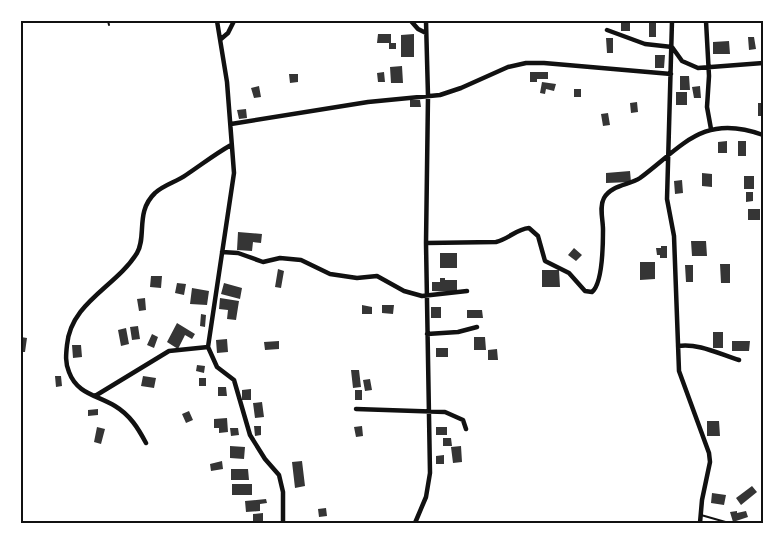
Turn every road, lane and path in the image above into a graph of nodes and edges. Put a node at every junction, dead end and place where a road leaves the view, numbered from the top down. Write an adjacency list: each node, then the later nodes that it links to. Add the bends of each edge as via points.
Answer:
1 (217, 21): 9 (street)
2 (234, 21): 9 (street)
3 (411, 21): 8 (street)
4 (426, 21): 8 (street)
5 (672, 21): 10 (street)
6 (706, 21): 12 (street)
7 (607, 30): 10 (street, via 645,45)
8 (426, 33): 14 (street)
9 (221, 39): 15 (street)
10 (672, 47): 12 (street, via 688,65); 13 (street)
11 (763, 63): 12 (street)
12 (708, 68): 16 (street)
13 (671, 74): 14 (street, via 526,63 451,93); 19 (street)
14 (428, 96): 15 (street); 20 (street)
15 (231, 124): 18 (street)
16 (711, 129): 17 (street, via 739,129); 19 (street)
17 (763, 135)
18 (231, 145): 21 (street, via 234,173); 29 (street, via 155,193 142,216 138,252 92,297 72,324 67,368 79,388)
19 (668, 155): 20 (street, via 639,179 612,190 603,199 599,279 592,292 585,291 569,273 544,261 538,236 529,228 496,242); 26 (street, via 667,199 674,236)
20 (426, 243): 23 (street)
21 (222, 252): 23 (street, via 263,262 280,258 301,260 330,274 377,276 404,291); 27 (street)
22 (467, 291): 23 (street)
23 (426, 296): 25 (street)
24 (477, 327): 25 (street)
25 (427, 334): 31 (street)
26 (678, 346): 28 (street, via 699,346); 34 (street, via 683,386 709,453)
27 (208, 347): 29 (street, via 169,351); 35 (street, via 217,367 234,380 250,435 279,475)
28 (739, 360)
29 (94, 396): 33 (street, via 130,417)
30 (357, 409): 31 (street)
31 (428, 411): 32 (street, via 452,413 463,420); 36 (street, via 430,473 426,497)
32 (466, 429)
33 (146, 443)
34 (701, 515): 37 (street); 38 (lane)
35 (283, 523)
36 (415, 523)
37 (700, 523)
38 (729, 523)

